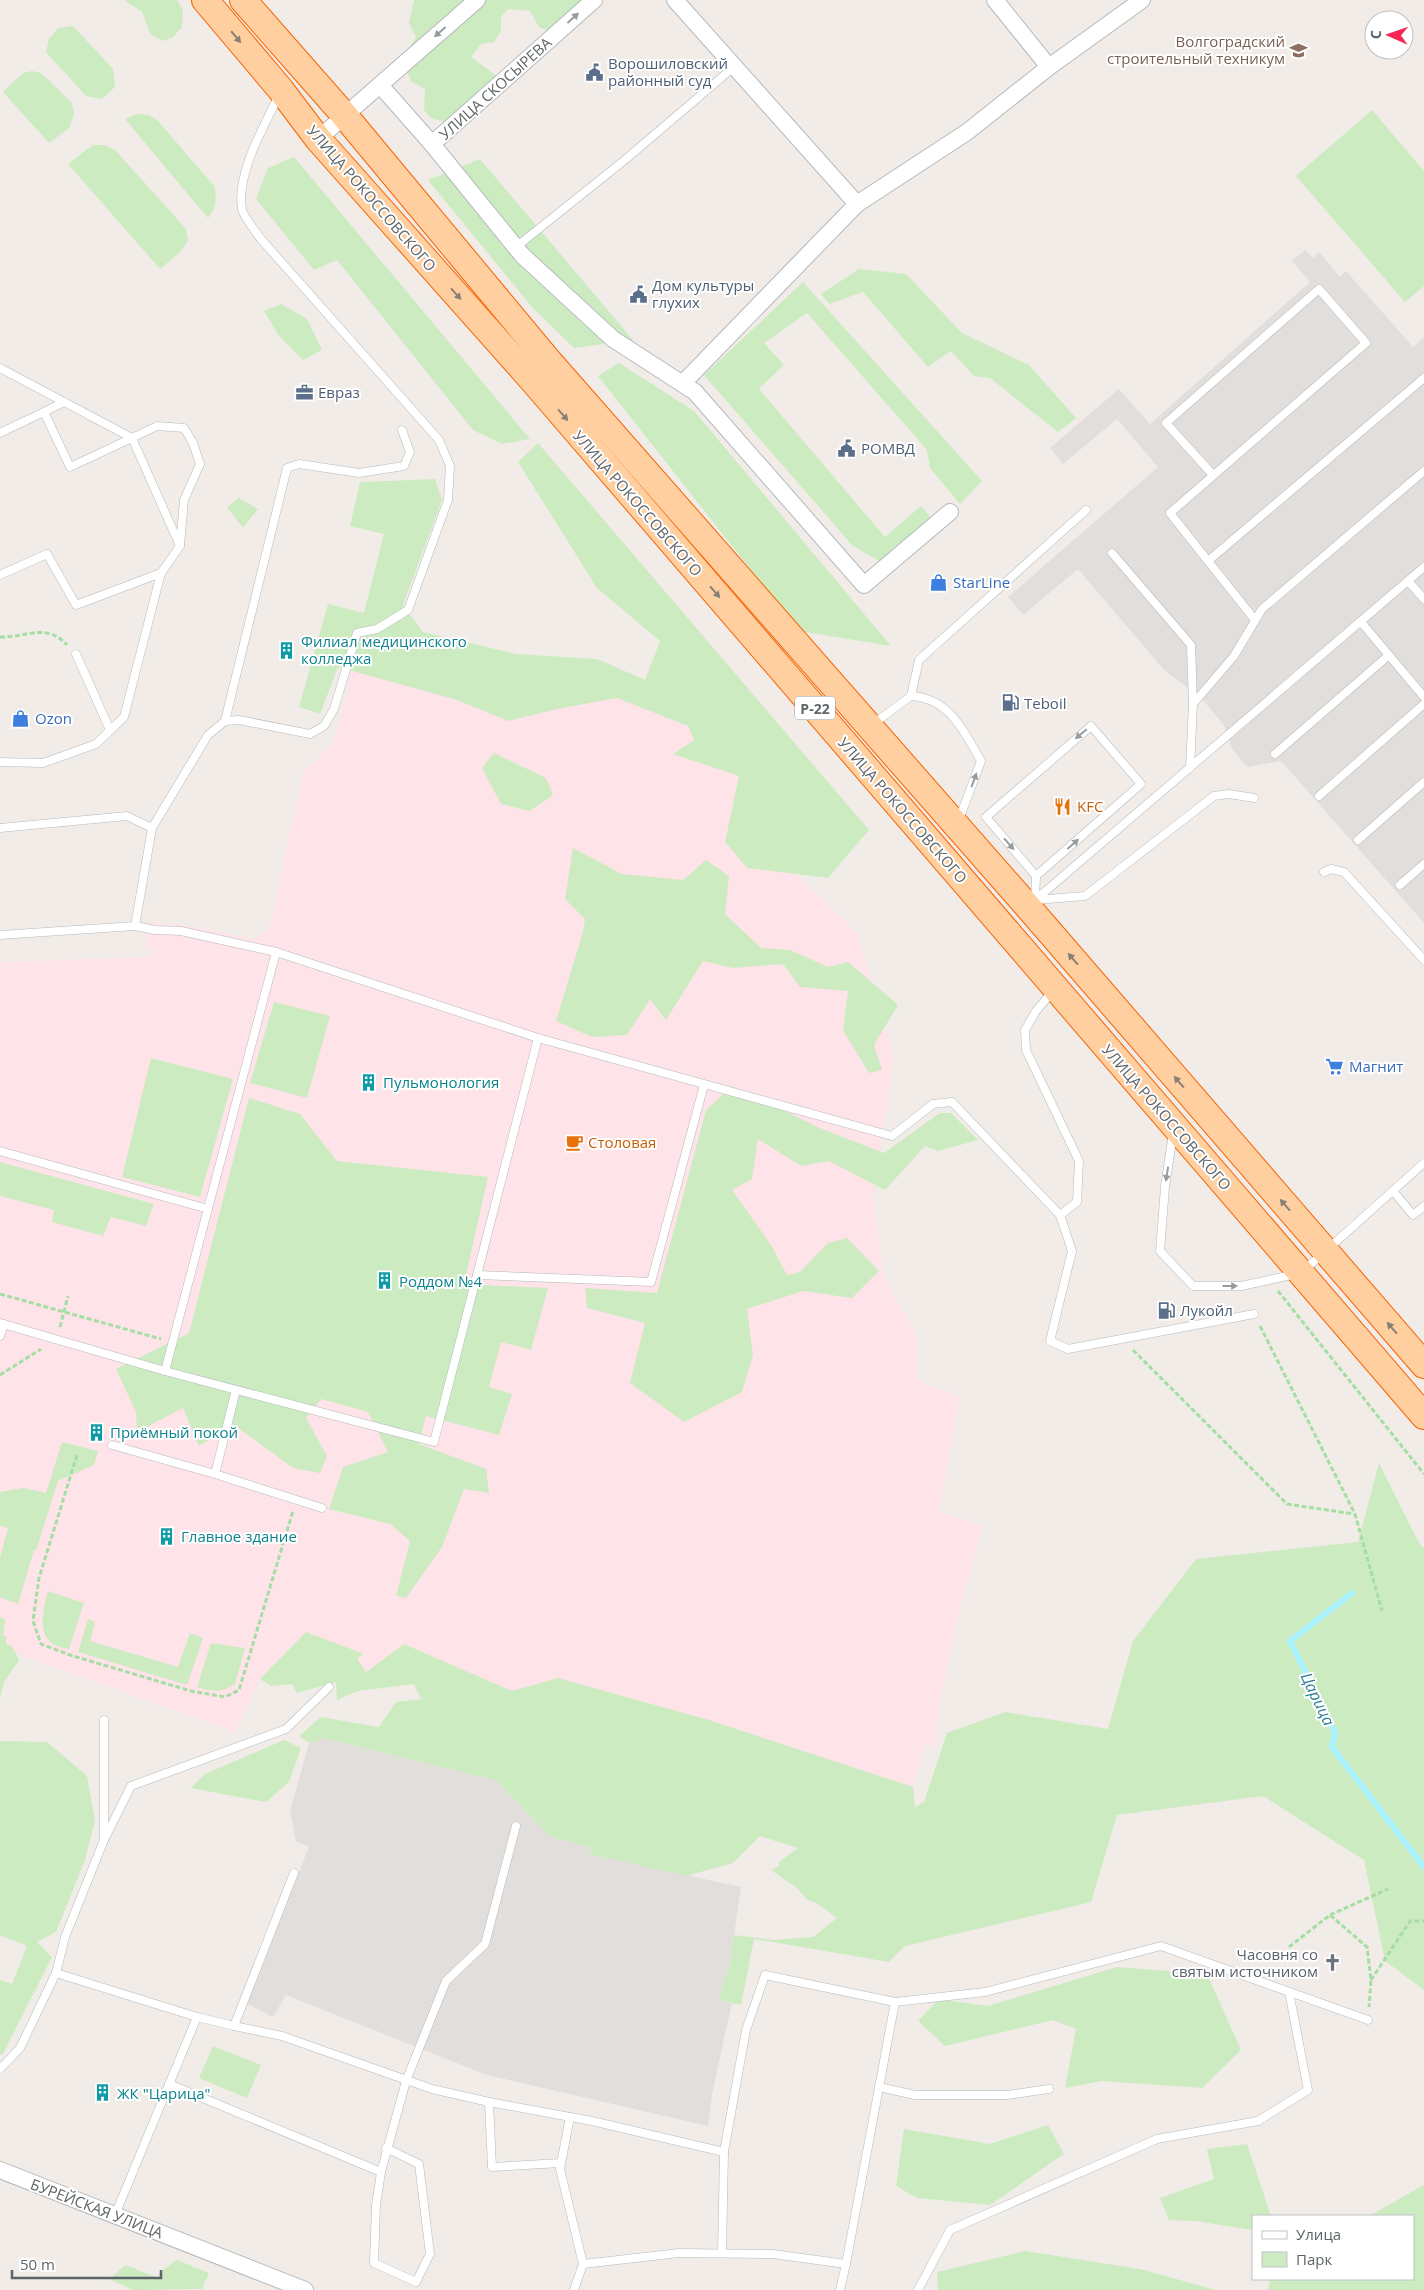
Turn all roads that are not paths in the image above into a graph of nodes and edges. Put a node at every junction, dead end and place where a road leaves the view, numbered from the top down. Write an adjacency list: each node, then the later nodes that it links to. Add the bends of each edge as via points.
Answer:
1 (205, 0): 11 (highway, УЛИЦА РОКОССОВСКОГО / Р-22, one-way to 11)
2 (243, 0): 12 (highway, УЛИЦА РОКОССОВСКОГО / Р-22)
3 (477, 0): 10 (street, one-way to 10)
4 (594, 0): 14 (street, УЛИЦА СКОСЫРЕВА, one-way to 4)
5 (675, 0): 8 (street)
6 (995, 0): 9 (street)
7 (1142, 0): 9 (street)
8 (736, 66): 15 (street); 16 (lane)
9 (1049, 67): 15 (street, via 967,132)
10 (380, 84): 12 (street); 14 (street, УЛИЦА СКОСЫРЕВА)
11 (281, 90): 13 (highway, УЛИЦА РОКОССОВСКОГО / Р-22); 45 (lane, via 253,151 244,180 242,210 260,238 439,440 450,466 448,500 408,610 377,629 357,633 334,709 324,726 310,734 239,720)
12 (345, 116): 13 (street); 46 (highway, УЛИЦА РОКОССОВСКОГО / Р-22, via 547,359)
13 (318, 139): 67 (highway, УЛИЦА РОКОССОВСКОГО / Р-22, one-way to 67, via 534,382)
14 (432, 144): 16 (street)
15 (857, 204): 19 (street)
16 (516, 247): 19 (street, via 613,340)
17 (0, 368): 20 (lane)
18 (1424, 378): 31 (lane)
19 (683, 382): 28 (street, via 864,585)
20 (64, 402): 21 (lane); 24 (lane)
21 (44, 412): 23 (lane); 24 (lane, via 70,467)
22 (402, 430): 45 (lane, via 410,452 404,466 359,473 299,464 286,468)
23 (0, 433)
24 (132, 438): 29 (lane); 29 (lane, via 157,426 184,428 193,443 200,464 184,500)
25 (1424, 471): 37 (lane, via 1262,609)
26 (1213, 475): 26 (lane, via 1366,343 1319,289 1166,423); 31 (lane, via 1170,513)
27 (1086, 510): 41 (lane, via 919,660)
28 (950, 512)
29 (180, 546): 33 (lane)
30 (1112, 553): 43 (lane, via 1191,645)
31 (1208, 562): 37 (lane)
32 (1424, 567): 35 (lane)
33 (161, 573): 34 (lane, via 76,606 46,554); 47 (lane, via 124,717)
34 (0, 575)
35 (1408, 581): 36 (lane); 38 (lane)
36 (1424, 599)
37 (1255, 620): 43 (lane, via 1234,656)
38 (1361, 622): 40 (lane); 50 (lane)
39 (76, 654): 47 (lane)
40 (1389, 655): 42 (lane); 48 (lane)
41 (911, 696): 46 (lane); 54 (lane, one-way to 41, via 981,761 961,726 936,701 924,696)
42 (1424, 697)
43 (1193, 704): 50 (lane)
44 (1424, 704): 52 (lane)
45 (225, 721): 56 (lane, via 208,735)
46 (869, 726): 54 (highway, УЛИЦА РОКОССОВСКОГО / Р-22)
47 (110, 730): 49 (lane, via 96,744 42,763)
48 (1275, 754)
49 (0, 762)
50 (1190, 768): 62 (lane)
51 (1424, 782): 57 (lane)
52 (1319, 796)
53 (1254, 798): 62 (lane, via 1229,794 1214,796 1085,896)
54 (957, 826): 62 (highway, УЛИЦА РОКОССОВСКОГО / Р-22)
55 (0, 828): 56 (lane, via 127,816)
56 (152, 828): 63 (lane)
57 (1358, 840)
58 (1424, 864): 61 (lane)
59 (1324, 872): 66 (lane, via 1331,869 1344,872)
60 (1036, 876): 60 (lane, one-way to 60, via 1141,784 1091,726 986,817); 62 (lane)
61 (1400, 885)
62 (1031, 903): 77 (highway, УЛИЦА РОКОССОВСКОГО / Р-22, one-way to 62)
63 (135, 926): 64 (lane); 65 (lane, via 181,930)
64 (0, 935)
65 (276, 952): 68 (lane); 75 (lane)
66 (1424, 960)
67 (1056, 988): 70 (highway, УЛИЦА РОКОССОВСКОГО / Р-22); 76 (lane, via 1025,1030 1026,1050 1079,1161 1077,1202)
68 (538, 1038): 69 (lane); 79 (lane)
69 (704, 1085): 76 (lane, via 892,1136 933,1104 952,1102); 79 (lane, via 651,1282)
70 (1174, 1126): 78 (highway, УЛИЦА РОКОССОВСКОГО / Р-22); 78 (lane, one-way to 78, via 1160,1251 1193,1286 1241,1286)
71 (0, 1151): 75 (lane)
72 (1424, 1163): 73 (lane)
73 (1393, 1191): 74 (lane, via 1413,1215); 77 (lane)
74 (1424, 1206)
75 (208, 1208): 84 (lane)
76 (1060, 1215): 80 (lane, via 1072,1250 1050,1341 1068,1349)
77 (1326, 1252): 78 (lane); 83 (highway, УЛИЦА РОКОССОВСКОГО / Р-22, one-way to 77)
78 (1301, 1273): 86 (highway, УЛИЦА РОКОССОВСКОГО / Р-22)
79 (477, 1275): 85 (lane, via 434,1442)
80 (1254, 1314)
81 (2, 1324): 82 (lane); 84 (lane)
82 (0, 1336)
83 (1424, 1365)
84 (166, 1371): 85 (lane)
85 (236, 1390): 88 (lane)
86 (1424, 1416)
87 (112, 1445): 88 (lane)
88 (215, 1474): 89 (lane)
89 (322, 1508)
90 (329, 1688): 93 (lane, via 286,1728 131,1786)
91 (104, 1720): 93 (lane)
92 (516, 1826): 102 (lane, via 485,1944 446,1981)
93 (104, 1840): 95 (lane, via 64,1937)
94 (294, 1873): 100 (lane)
95 (56, 1973): 98 (lane); 101 (lane, via 20,2048)
96 (1289, 1992): 97 (lane, via 1161,1946 985,1992); 99 (lane); 120 (lane, via 1308,2090 1258,2121 1157,2139 950,2230)
97 (895, 2002): 104 (lane); 109 (lane, via 765,1975 746,2030)
98 (197, 2016): 100 (lane); 103 (lane)
99 (1368, 2020)
100 (234, 2026): 102 (lane, via 282,2036)
101 (0, 2069)
102 (406, 2081): 106 (lane); 108 (lane)
103 (169, 2084): 112 (lane); 113 (lane)
104 (879, 2087): 105 (lane, via 915,2095 1007,2095); 116 (lane)
105 (1049, 2090)
106 (489, 2102): 107 (lane); 110 (lane, via 492,2167)
107 (570, 2117): 109 (lane); 110 (lane)
108 (386, 2148): 112 (lane); 112 (lane, via 419,2164 430,2254 416,2282 374,2263)
109 (724, 2152): 114 (lane)
110 (561, 2163): 115 (lane)
111 (0, 2170): 113 (street, БУРЕЙСКАЯ УЛИЦА)
112 (381, 2172)
113 (115, 2215): 117 (street, БУРЕЙСКАЯ УЛИЦА)
114 (722, 2253): 115 (lane, via 679,2253); 116 (lane, via 774,2254)
115 (583, 2264): 118 (lane)
116 (846, 2264): 119 (lane)
117 (305, 2290)
118 (574, 2290)
119 (840, 2290)
120 (918, 2290)

